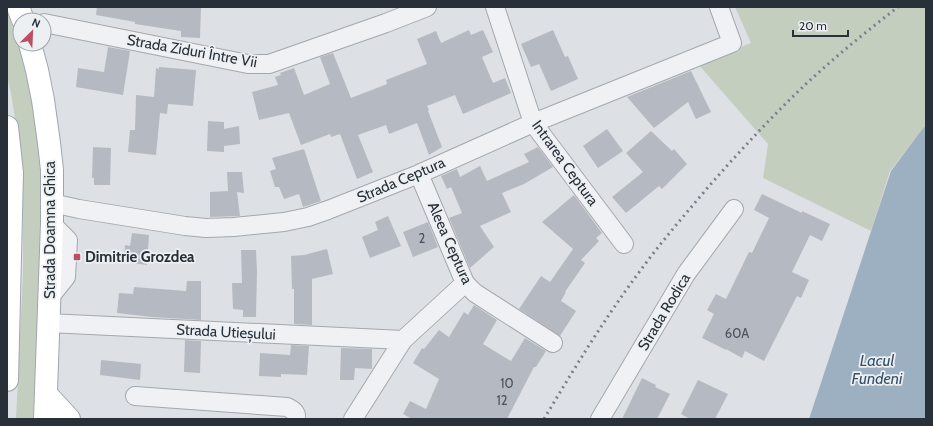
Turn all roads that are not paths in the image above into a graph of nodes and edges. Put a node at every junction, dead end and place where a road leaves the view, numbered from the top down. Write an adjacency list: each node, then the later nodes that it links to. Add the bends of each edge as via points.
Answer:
1 (428, 7): 4 (street, Strada Ziduri Între Vii, via 269,64 248,64)
2 (496, 7): 6 (street, Intrarea Ceptura)
3 (719, 7): 6 (street, Strada Ceptura, via 732,43)
4 (52, 25)
5 (32, 52): 10 (main road, Strada Doamna Ghica, via 48,136 52,170)
6 (533, 123): 8 (street, Strada Ceptura); 11 (street, Intrarea Ceptura)
7 (7, 127): 13 (main road, via 12,173)
8 (419, 174): 10 (street, Strada Ceptura, via 328,210 284,222 206,228 79,209); 12 (street, Aleea Ceptura)
9 (734, 209): 24 (street, Strada Rodica, via 686,274)
10 (52, 214): 14 (main road, Strada Doamna Ghica)
11 (624, 244)
12 (465, 283): 15 (street); 16 (street, Aleea Ceptura, via 475,293)
13 (8, 293): 17 (main road)
14 (48, 323): 15 (street, Strada Utieșului); 18 (main road, Strada Doamna Ghica)
15 (403, 340): 23 (street)
16 (553, 343)
17 (7, 380)
18 (46, 394): 20 (main road, Strada Doamna Ghica); 21 (main road)
19 (135, 396): 22 (street, via 287,407 294,410)
20 (45, 419)
21 (70, 419)
22 (296, 419)
23 (352, 419)
24 (600, 419)

